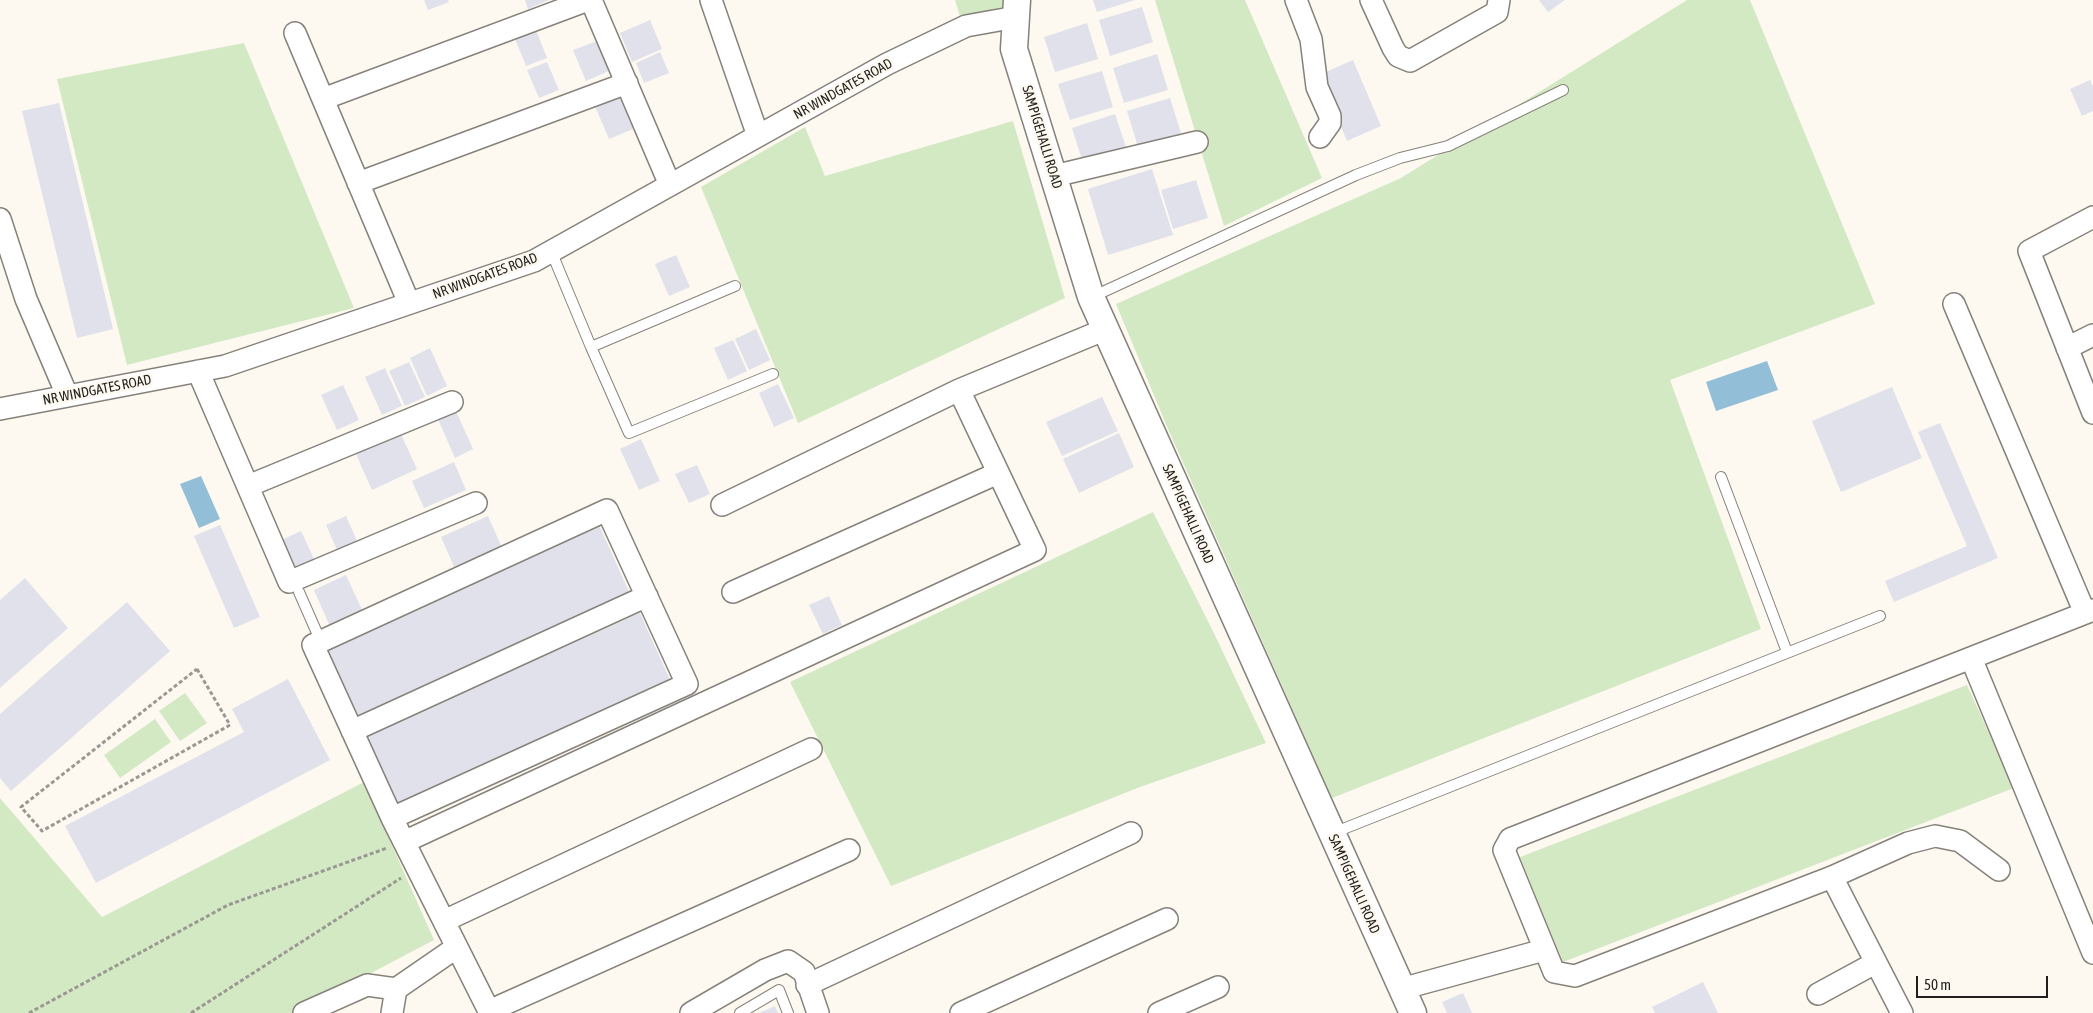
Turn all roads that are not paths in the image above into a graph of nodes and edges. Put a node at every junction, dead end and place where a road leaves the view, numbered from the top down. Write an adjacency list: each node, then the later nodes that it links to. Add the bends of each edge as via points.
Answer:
1 (589, 0): 8 (street); 10 (street)
2 (711, 0): 11 (street)
3 (1296, 0): 12 (street, via 1311,39 1317,87 1330,116 1330,123)
4 (1371, 0): 5 (street, via 1398,56 1410,61 1496,12)
5 (1499, 0)
6 (1016, 8): 11 (street, NR WINDGATES ROAD, via 966,26 887,64); 14 (street, SAMPIGEHALLI ROAD, via 1014,49)
7 (295, 33): 10 (street)
8 (627, 83): 15 (street); 16 (street)
9 (1563, 90): 21 (lane, via 1448,146 1400,158 1356,175)
10 (323, 99): 15 (street)
11 (758, 136): 16 (street, NR WINDGATES ROAD)
12 (1320, 137)
13 (1197, 142): 14 (street)
14 (1054, 176): 21 (street, SAMPIGEHALLI ROAD)
15 (358, 182): 22 (street)
16 (670, 185): 19 (street, NR WINDGATES ROAD)
17 (2093, 217): 27 (street, via 2028,250)
18 (0, 219): 31 (street, via 26,299)
19 (551, 251): 22 (street, NR WINDGATES ROAD, via 534,260); 26 (lane)
20 (735, 286): 26 (lane)
21 (1092, 297): 24 (street, SAMPIGEHALLI ROAD)
22 (409, 303): 28 (street, NR WINDGATES ROAD, via 225,366)
23 (1954, 304): 43 (street)
24 (1106, 329): 30 (street); 52 (street, SAMPIGEHALLI ROAD)
25 (2093, 335): 27 (street)
26 (591, 347): 29 (lane, via 629,433)
27 (2067, 348): 34 (street)
28 (198, 371): 31 (street, NR WINDGATES ROAD); 37 (street)
29 (773, 374)
30 (959, 390): 35 (street); 39 (street)
31 (67, 395): 33 (street, NR WINDGATES ROAD)
32 (452, 402): 37 (street)
33 (0, 409)
34 (2093, 413)
35 (998, 473): 41 (street); 53 (street, via 1035,550)
36 (1721, 477): 46 (lane)
37 (248, 486): 38 (street, via 289,582)
38 (476, 503)
39 (722, 504)
40 (299, 592): 45 (lane)
41 (733, 592)
42 (647, 596): 45 (street, via 607,510); 48 (street); 50 (street, via 687,684)
43 (2089, 612): 47 (street)
44 (1880, 616): 46 (lane)
45 (321, 642): 48 (street, via 313,645)
46 (1787, 652): 52 (lane)
47 (1970, 658): 60 (street, via 1510,839 1504,850); 61 (street)
48 (352, 731): 50 (street)
49 (811, 749): 58 (street)
50 (392, 818): 53 (street)
51 (1131, 833): 63 (street)
52 (1332, 833): 66 (street, SAMPIGEHALLI ROAD)
53 (404, 842): 58 (street)
54 (849, 850): 68 (street)
55 (1998, 870): 56 (street, via 1960,841 1935,836 1908,843)
56 (1832, 877): 60 (street, via 1575,976 1554,972); 62 (street)
57 (1167, 919): 75 (street)
58 (444, 921): 59 (street)
59 (457, 947): 65 (street); 68 (street)
60 (1544, 950): 66 (street)
61 (2093, 953)
62 (1875, 963): 67 (street); 78 (street)
63 (808, 985): 71 (street, via 804,972 788,961 765,970); 74 (street)
64 (1218, 986): 76 (street)
65 (396, 989): 69 (street, via 367,985); 70 (street)
66 (1402, 989): 77 (street, SAMPIGEHALLI ROAD)
67 (1818, 994)
68 (490, 1012)
69 (304, 1013)
70 (392, 1013)
71 (691, 1013)
72 (740, 1013): 73 (lane, via 778,990)
73 (788, 1013)
74 (818, 1013)
75 (960, 1013)
76 (1159, 1013)
77 (1413, 1013)
78 (1902, 1013)

